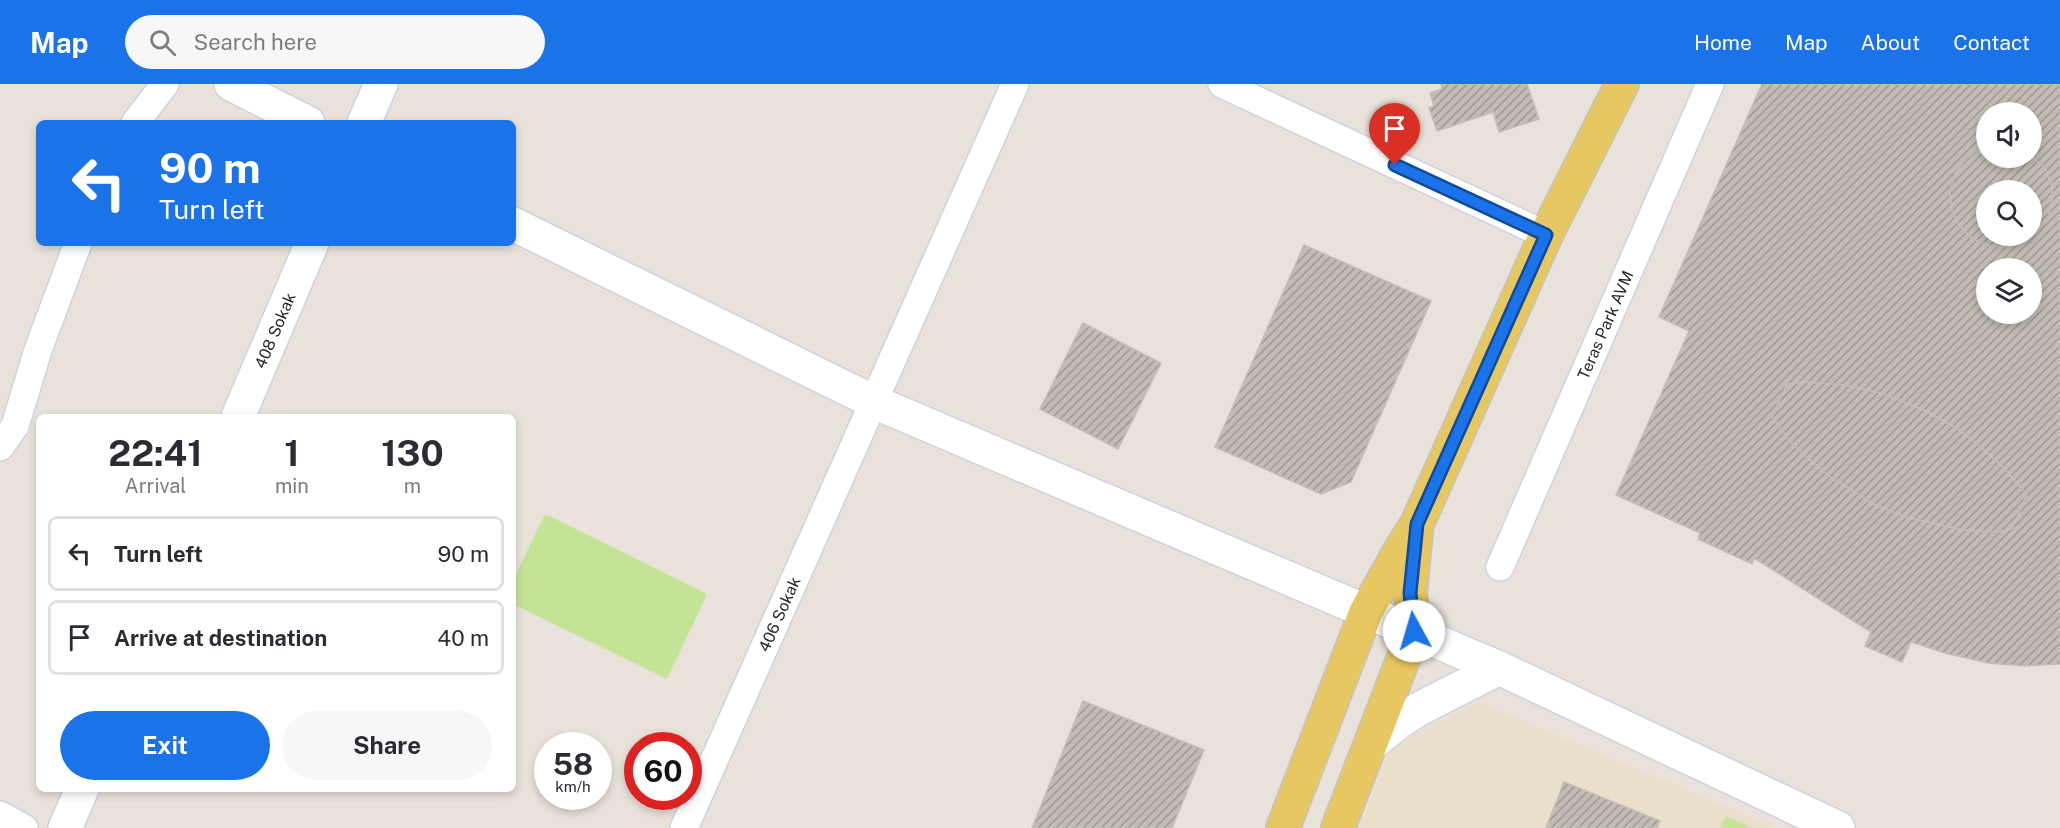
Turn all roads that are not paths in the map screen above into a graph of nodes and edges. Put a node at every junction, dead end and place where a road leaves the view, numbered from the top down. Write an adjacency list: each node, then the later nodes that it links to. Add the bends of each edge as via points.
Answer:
1 (165, 84): 8 (street)
2 (231, 84): 9 (street)
3 (381, 84): 10 (street)
4 (1015, 84): 15 (street, 406 Sokak)
5 (1222, 84): 12 (street)
6 (1622, 84): 12 (main road)
7 (1710, 84): 19 (street, Teras Park AVM)
8 (137, 120)
9 (302, 120)
10 (365, 120)
11 (516, 225): 15 (street)
12 (1546, 235): 18 (main road)
13 (77, 246): 17 (street, via 15,426)
14 (311, 246): 16 (street, 408 Sokak)
15 (873, 402): 20 (street); 28 (street, 406 Sokak)
16 (239, 414)
17 (0, 447)
18 (1417, 524): 20 (main road); 21 (main road, via 1410,593)
19 (1500, 567)
20 (1366, 612): 21 (street); 29 (main road)
21 (1414, 631): 22 (street); 23 (main road)
22 (1499, 668): 23 (street, via 1419,709); 31 (street)
23 (1370, 745): 30 (main road)
24 (81, 792): 27 (street)
25 (0, 815): 26 (street)
26 (24, 828)
27 (65, 828)
28 (684, 828)
29 (1283, 828)
30 (1338, 828)
31 (1838, 828)

